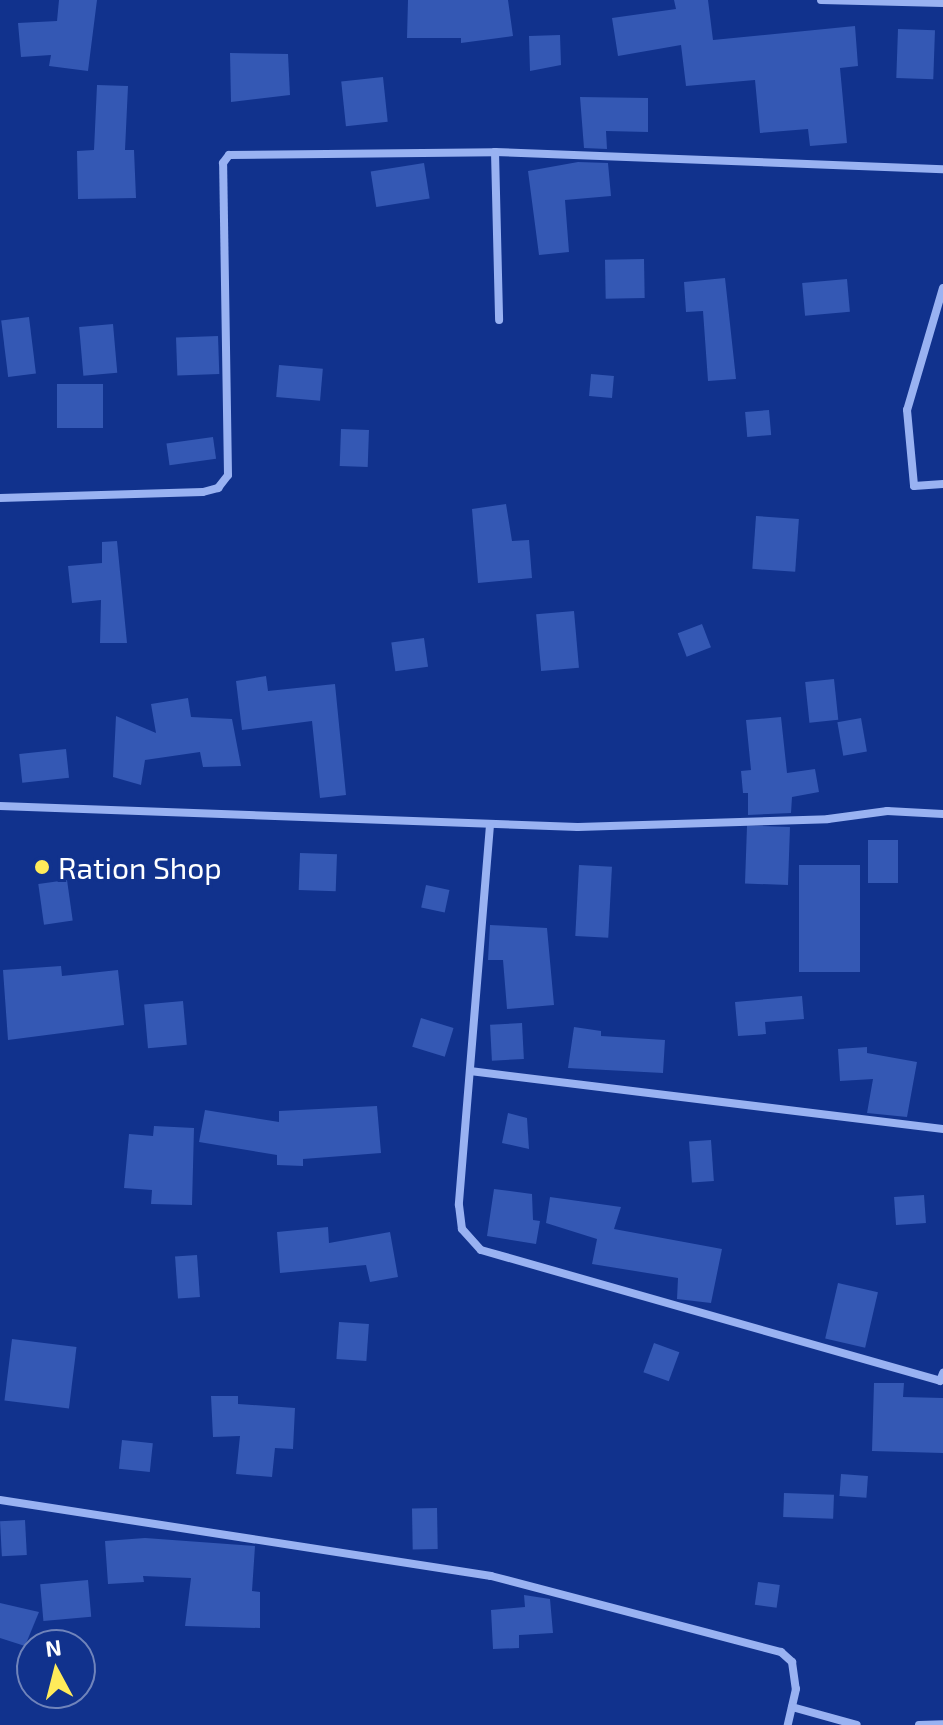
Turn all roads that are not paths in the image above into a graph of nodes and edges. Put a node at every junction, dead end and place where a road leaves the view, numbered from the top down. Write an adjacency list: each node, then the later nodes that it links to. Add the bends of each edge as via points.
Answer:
1 (821, 0): 2 (street)
2 (943, 3)
3 (495, 152): 4 (street); 6 (street); 8 (street, via 229,155 223,163 228,475 218,488 203,492)
4 (943, 169)
5 (943, 288): 7 (street, via 907,410 914,486)
6 (499, 320)
7 (943, 484)
8 (0, 498)
9 (0, 806): 11 (street)
10 (943, 814): 11 (street, via 887,811 828,819)
11 (490, 825): 12 (street)
12 (470, 1071): 13 (street); 14 (street, via 458,1217 481,1250)
13 (943, 1129)
14 (942, 1379)
15 (0, 1500): 16 (street, via 491,1576 627,1608 781,1652 792,1662)
16 (792, 1707): 18 (street); 19 (street)
17 (943, 1724): 20 (street)
18 (788, 1725)
19 (857, 1725)
20 (919, 1725)

